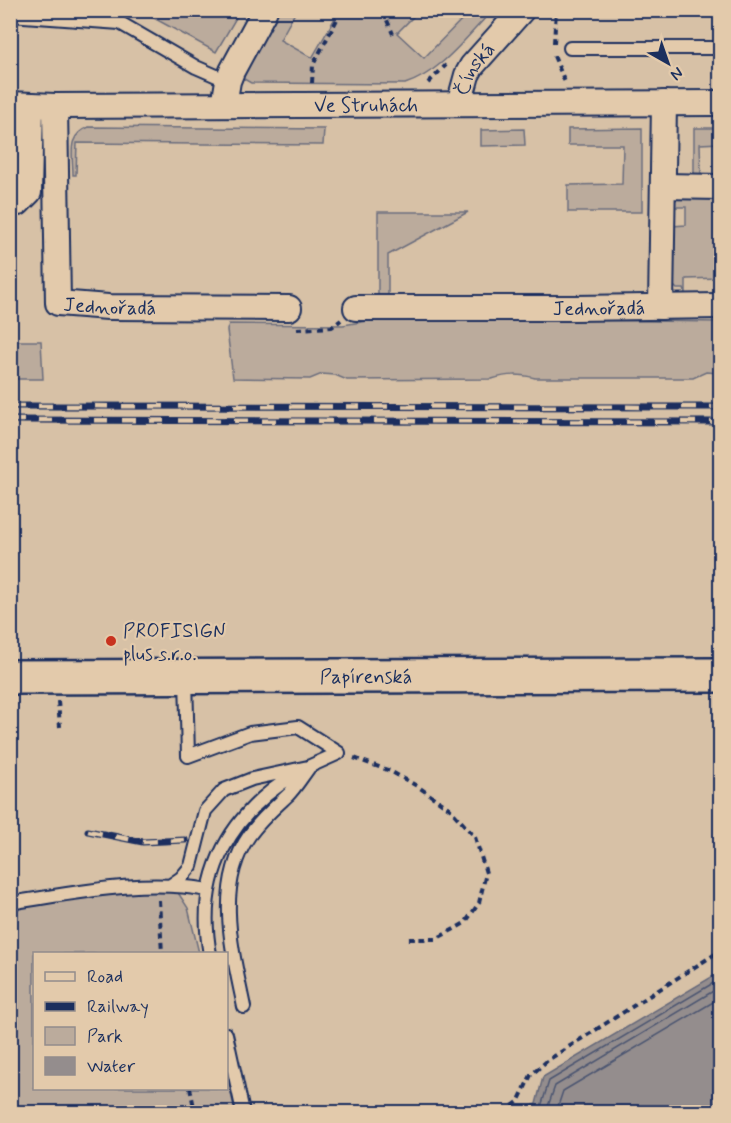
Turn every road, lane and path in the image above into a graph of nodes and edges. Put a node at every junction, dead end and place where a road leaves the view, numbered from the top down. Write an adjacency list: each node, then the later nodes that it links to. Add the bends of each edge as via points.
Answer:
1 (265, 10): 11 (street)
2 (342, 10): 14 (path, via 313,65)
3 (386, 10): 6 (path)
4 (522, 10): 18 (street, Čínská, via 472,66)
5 (10, 15): 11 (lane, via 120,23)
6 (393, 34)
7 (570, 48): 8 (lane)
8 (720, 48)
9 (453, 57): 13 (path)
10 (561, 72): 12 (path)
11 (228, 81): 19 (street)
12 (567, 85)
13 (425, 88)
14 (312, 89)
15 (664, 103): 16 (street, Ve Struhách); 18 (street, Ve Struhách); 21 (street, Jednořadá)
16 (720, 103)
17 (21, 104): 20 (street, Ve Struhách); 23 (street, via 29,192 18,202)
18 (459, 104): 19 (street, Ve Struhách)
19 (224, 105): 20 (street, Ve Struhách)
20 (55, 106): 26 (street, Jednořadá, via 58,303)
21 (663, 186): 22 (street); 25 (street, Jednořadá)
22 (720, 187)
23 (10, 203)
24 (720, 306): 25 (street, Jednořadá)
25 (662, 307): 27 (street, Jednořadá)
26 (289, 308)
27 (356, 308)
28 (720, 675): 29 (street, Papírenská)
29 (186, 676): 30 (street, Papírenská); 31 (lane, via 188,756 250,733 298,728)
30 (10, 677)
31 (339, 753): 32 (lane); 36 (path, via 390,771 417,786 449,808 476,837 486,873 479,903 465,923 436,939)
32 (309, 766): 33 (lane, via 224,790 205,811 191,866 182,878); 34 (lane, via 266,794 243,817 222,848); 40 (lane, via 248,838 232,880 229,932)
33 (165, 885): 34 (lane); 35 (lane); 38 (path)
34 (208, 890): 39 (lane, via 206,929)
35 (10, 903)
36 (406, 939)
37 (720, 951): 45 (path, via 548,1060 531,1075 518,1102)
38 (162, 952)
39 (210, 952)
40 (244, 1007)
41 (228, 1043): 44 (lane)
42 (190, 1090): 43 (path)
43 (195, 1113)
44 (243, 1113)
45 (504, 1113)

